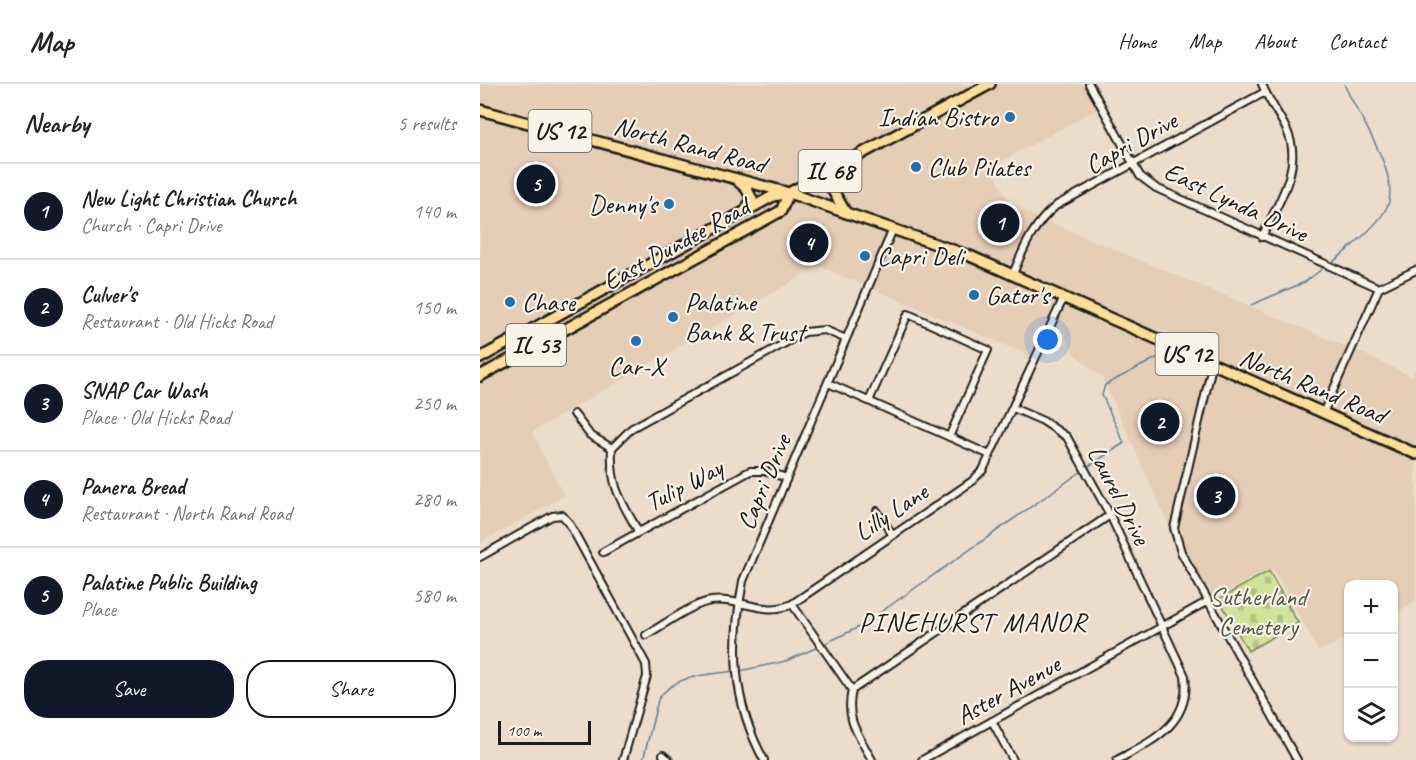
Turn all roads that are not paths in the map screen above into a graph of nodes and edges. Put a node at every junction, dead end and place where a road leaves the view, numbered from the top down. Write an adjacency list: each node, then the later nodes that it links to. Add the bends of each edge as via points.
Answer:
1 (990, 84): 6 (main road, East Dundee Road / IL 68)
2 (1089, 84): 7 (street, East Lynda Drive)
3 (1262, 84): 4 (street)
4 (1265, 92): 7 (street, Capri Drive); 13 (street, via 1288,133 1293,151 1290,177)
5 (480, 110): 8 (main road, North Rand Road / US 12)
6 (848, 161): 9 (main road, East Dundee Road / IL 68); 11 (main road, via 836,173 832,189)
7 (1133, 164): 13 (street, East Lynda Drive, via 1156,189); 15 (street, Capri Drive, via 1044,215 1032,230)
8 (734, 178): 9 (main road, North Rand Road / US 12); 10 (main road, via 752,199)
9 (789, 193): 10 (main road, East Dundee Road / IL 53, via 773,196); 11 (main road, North Rand Road / US 12); 21 (main road, East Dundee Road / IL 53, via 781,211)
10 (745, 212): 19 (main road, East Dundee Road / IL 53)
11 (846, 213): 12 (main road, North Rand Road / US 12)
12 (893, 229): 15 (main road, North Rand Road / US 12); 18 (street, Capri Drive)
13 (1262, 237): 16 (street, East Lynda Drive)
14 (1416, 270): 16 (street)
15 (1012, 274): 17 (main road, North Rand Road / US 12)
16 (1379, 288): 25 (street)
17 (1064, 297): 20 (main road, North Rand Road / US 12); 24 (street, Lilly Lane)
18 (846, 339): 22 (street, Capri Drive); 28 (street, via 825,330 805,332 632,428)
19 (480, 358)
20 (1212, 366): 25 (main road, North Rand Road / US 12); 38 (street, via 1174,528 1180,552)
21 (480, 376)
22 (828, 383): 23 (street); 31 (street, Capri Drive)
23 (869, 401): 27 (street); 27 (street, via 908,314 988,350)
24 (1013, 408): 30 (street, Lilly Lane); 33 (street, Laurel Drive, via 1067,437)
25 (1323, 413): 29 (main road, North Rand Road / US 12)
26 (574, 414): 28 (street, via 590,435)
27 (949, 437): 30 (street)
28 (612, 448): 34 (street, via 611,472 618,495)
29 (1416, 454)
30 (990, 455): 35 (street, Lilly Lane, via 971,483)
31 (787, 478): 34 (street, Tulip Way, via 750,471); 39 (street, Capri Drive, via 743,581)
32 (877, 511): 35 (street)
33 (1110, 515): 41 (street, Laurel Drive); 43 (street)
34 (638, 531): 36 (street, Tulip Way)
35 (892, 534): 40 (street, Lilly Lane)
36 (603, 552)
37 (480, 556): 46 (street, via 552,516 562,515 569,523 646,664 647,676)
38 (1208, 601): 41 (street, Aster Avenue); 53 (street)
39 (739, 602): 40 (street, Lilly Lane, via 770,610); 42 (street, Lilly Lane, via 709,601); 48 (street, Capri Drive, via 734,634 738,681 750,733)
40 (792, 604): 43 (street)
41 (1161, 627): 44 (street, Aster Avenue); 52 (street, Laurel Drive, via 1185,676 1181,710 1164,733)
42 (645, 636)
43 (852, 690): 49 (street, via 848,707 852,723)
44 (992, 721): 50 (street, Aster Avenue); 51 (street)
45 (663, 755): 47 (street)
46 (623, 760)
47 (669, 760)
48 (765, 760)
49 (872, 760)
50 (922, 760)
51 (1013, 760)
52 (1117, 760)
53 (1297, 760)

